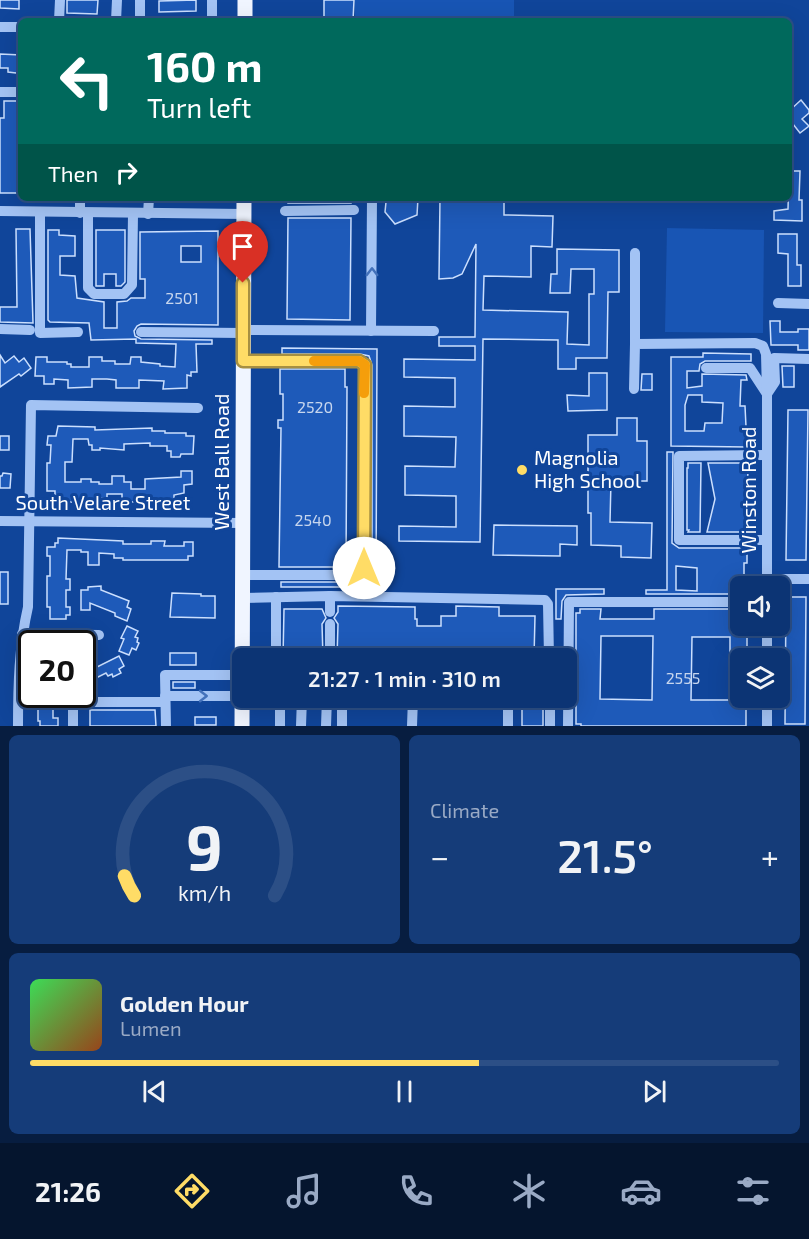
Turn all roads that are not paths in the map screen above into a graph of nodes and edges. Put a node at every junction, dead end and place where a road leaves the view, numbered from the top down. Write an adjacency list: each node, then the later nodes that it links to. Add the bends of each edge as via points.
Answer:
1 (60, 0): 6 (street)
2 (117, 0): 7 (street)
3 (140, 0): 8 (street)
4 (212, 0): 9 (street)
5 (245, 0): 10 (main road)
6 (59, 18)
7 (116, 18)
8 (140, 18)
9 (212, 18)
10 (245, 18)
11 (0, 27): 12 (street)
12 (18, 27)
13 (0, 92): 14 (street)
14 (18, 93)
15 (81, 201): 23 (street)
16 (149, 201): 25 (street)
17 (372, 201): 31 (street, one-way to 17)
18 (244, 206): 25 (street); 35 (main road, West Ball Road)
19 (354, 210): 21 (street)
20 (0, 211): 22 (street)
21 (285, 211)
22 (40, 212): 23 (street); 33 (street, via 40,333)
23 (84, 213): 24 (street); 24 (street, via 88,288 94,294 124,294 132,285)
24 (133, 214): 25 (street)
25 (148, 214)
26 (635, 253): 36 (street)
27 (778, 303): 28 (street)
28 (809, 304)
29 (0, 329): 30 (street)
30 (30, 330)
31 (371, 330): 32 (street); 35 (street)
32 (435, 331)
33 (78, 332)
34 (141, 332): 35 (street)
35 (243, 332): 38 (main road, West Ball Road)
36 (634, 344): 40 (street); 41 (street, via 763,346)
37 (809, 359): 41 (street, via 774,358 775,382)
38 (243, 361): 46 (main road, West Ball Road); 48 (street, via 359,361 365,365 364,568 359,575)
39 (706, 368): 41 (street, via 750,368)
40 (634, 389)
41 (767, 394): 43 (street, Winston Road)
42 (198, 408): 45 (street, via 31,405)
43 (767, 455): 47 (street, Winston Road); 47 (street, via 679,456 679,540)
44 (0, 520): 45 (street, South Velare Street)
45 (28, 521): 46 (street, South Velare Street); 58 (street, via 28,607)
46 (243, 522): 48 (main road, West Ball Road)
47 (767, 540): 49 (street, Winston Road)
48 (242, 575): 54 (main road, West Ball Road)
49 (767, 576)
50 (809, 579): 51 (street)
51 (790, 581)
52 (330, 596): 53 (street); 56 (street); 62 (street, via 544,600 548,604)
53 (276, 597): 54 (street); 60 (street)
54 (242, 598): 59 (main road, West Ball Road)
55 (730, 602): 87 (street, via 569,602)
56 (330, 612)
57 (330, 624): 61 (street)
58 (23, 630)
59 (242, 648)
60 (276, 648)
61 (330, 648)
62 (549, 648)
63 (232, 677): 65 (street, via 165,675)
64 (232, 696): 65 (street, one-way to 64)
65 (165, 699): 77 (street, via 73,702); 78 (street)
66 (18, 708): 76 (street)
67 (242, 708): 79 (main road, West Ball Road)
68 (280, 708): 80 (street)
69 (302, 708): 81 (street)
70 (327, 708): 82 (street)
71 (342, 708): 83 (street)
72 (413, 708): 84 (street)
73 (508, 708): 85 (street)
74 (550, 708): 86 (street)
75 (767, 708): 88 (street)
76 (18, 726)
77 (73, 726)
78 (166, 726)
79 (242, 726)
80 (280, 726)
81 (301, 726)
82 (326, 726)
83 (342, 726)
84 (412, 726)
85 (508, 726)
86 (550, 726)
87 (568, 726)
88 (766, 726)

